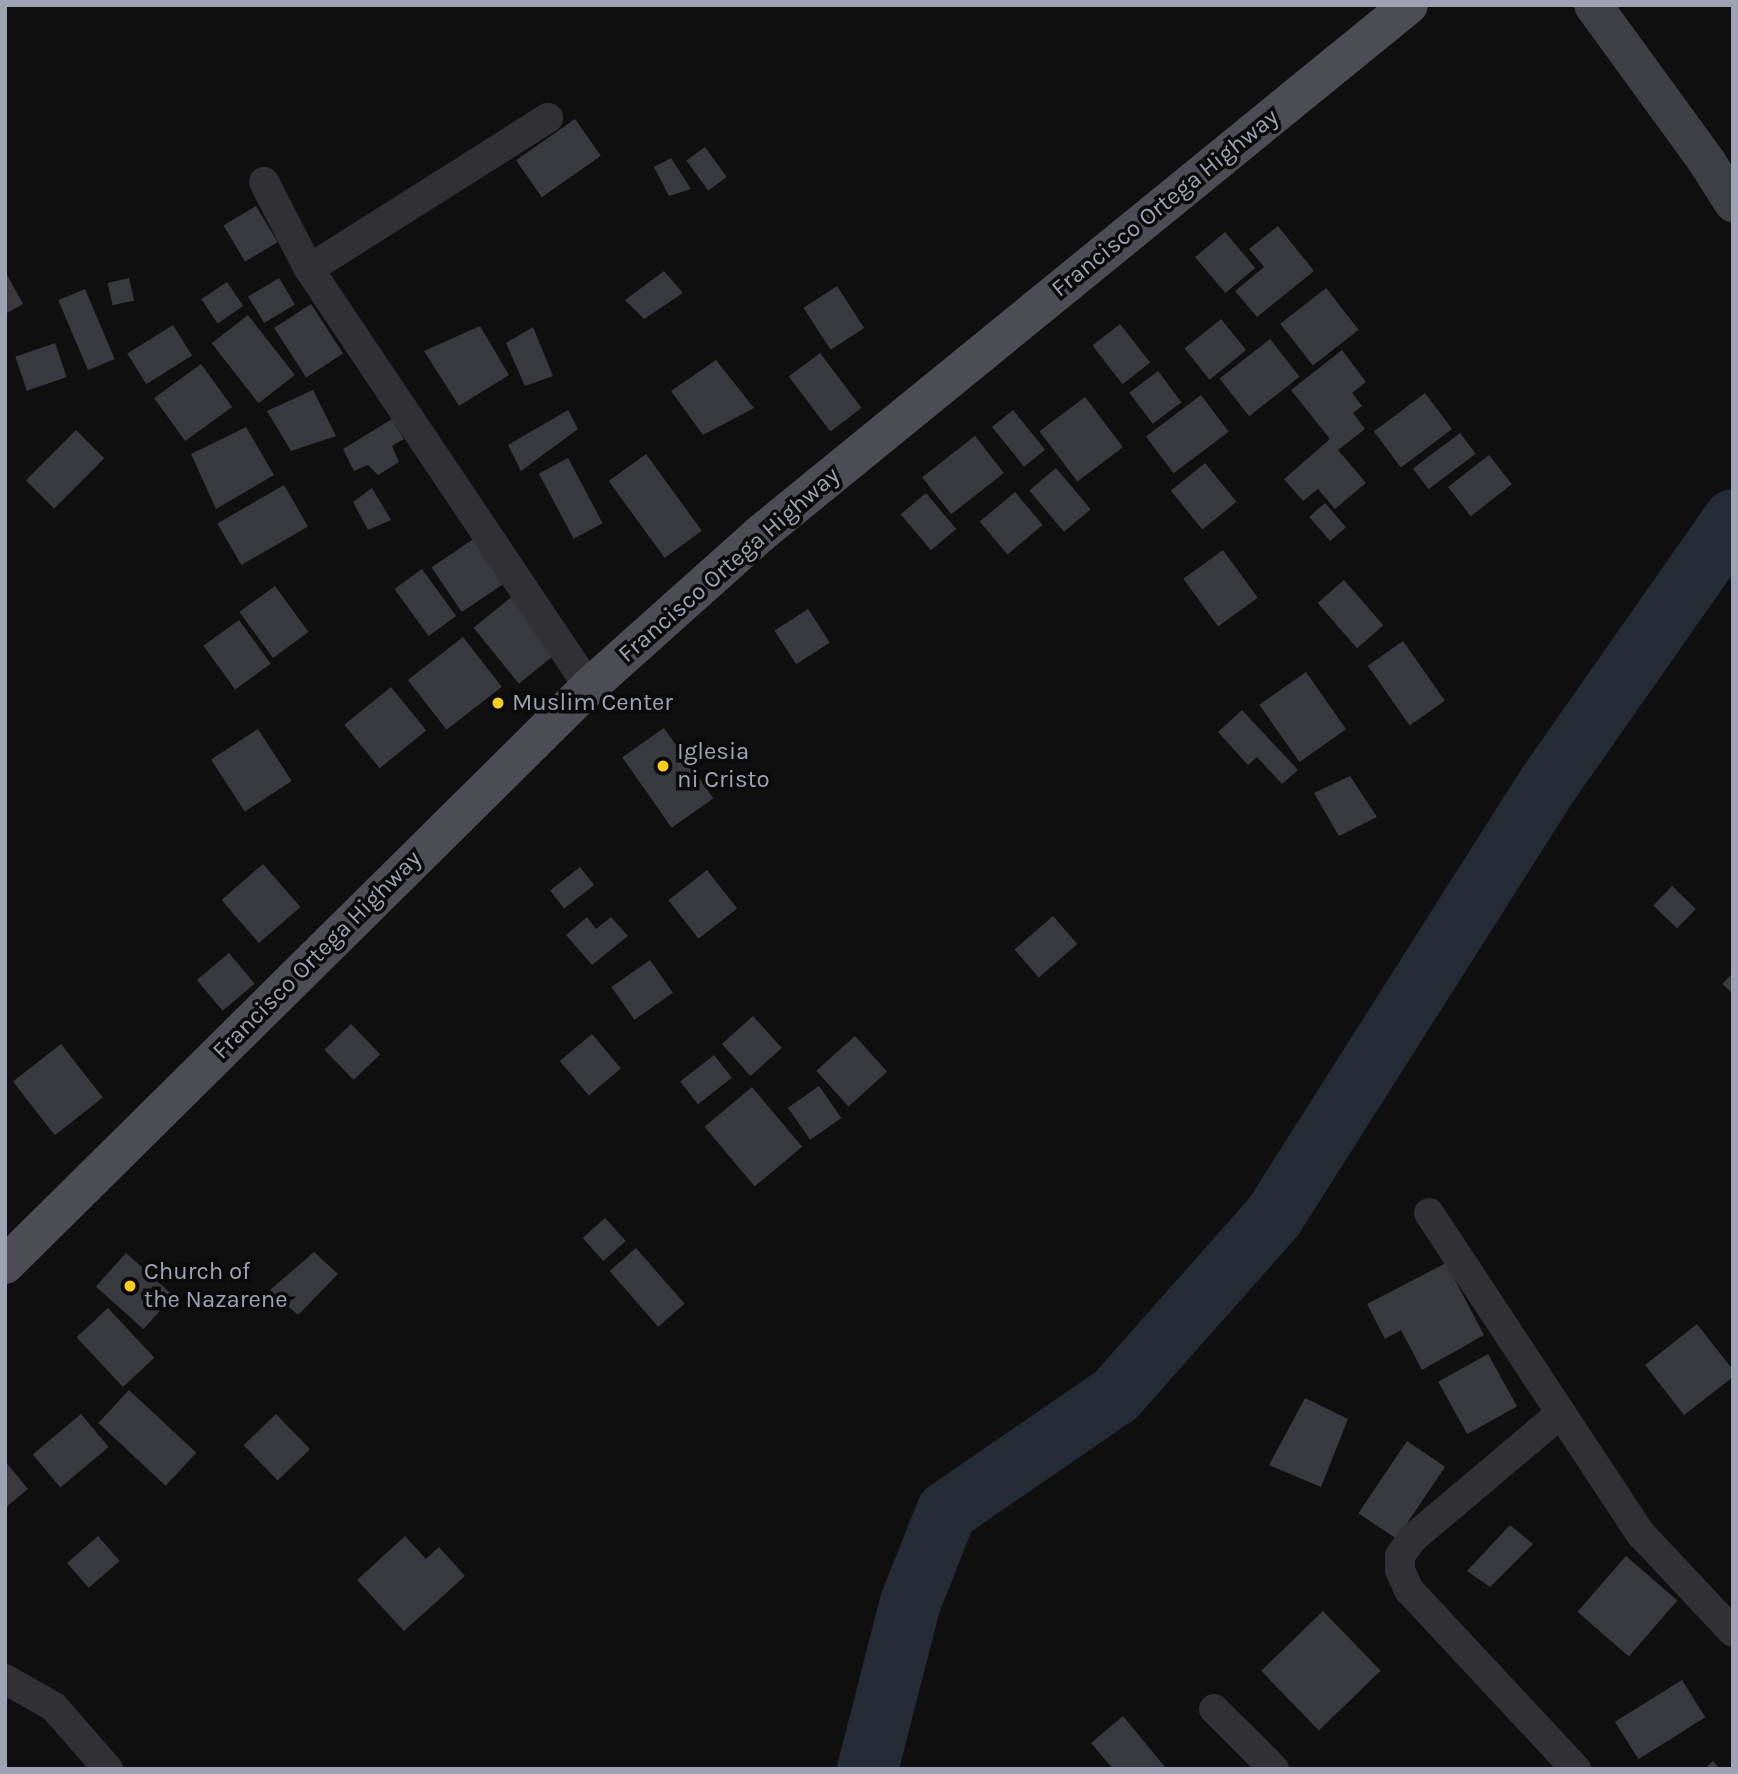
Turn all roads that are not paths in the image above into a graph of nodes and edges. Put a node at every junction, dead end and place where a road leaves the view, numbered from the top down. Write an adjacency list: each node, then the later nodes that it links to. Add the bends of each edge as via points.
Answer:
1 (1409, 5): 7 (main road, Francisco Ortega Highway, via 760,534)
2 (1593, 5): 5 (street)
3 (548, 118): 6 (street)
4 (264, 182): 6 (street)
5 (1733, 203)
6 (309, 269): 7 (street)
7 (589, 687): 9 (main road, Francisco Ortega Highway)
8 (1429, 1213): 10 (street)
9 (5, 1265)
10 (1561, 1413): 11 (street, via 1641,1534); 16 (street, via 1412,1539 1400,1556 1400,1570 1409,1590)
11 (1733, 1632)
12 (5, 1679): 14 (street, via 54,1707)
13 (1214, 1709): 15 (street)
14 (108, 1769)
15 (1274, 1769)
16 (1576, 1769)

